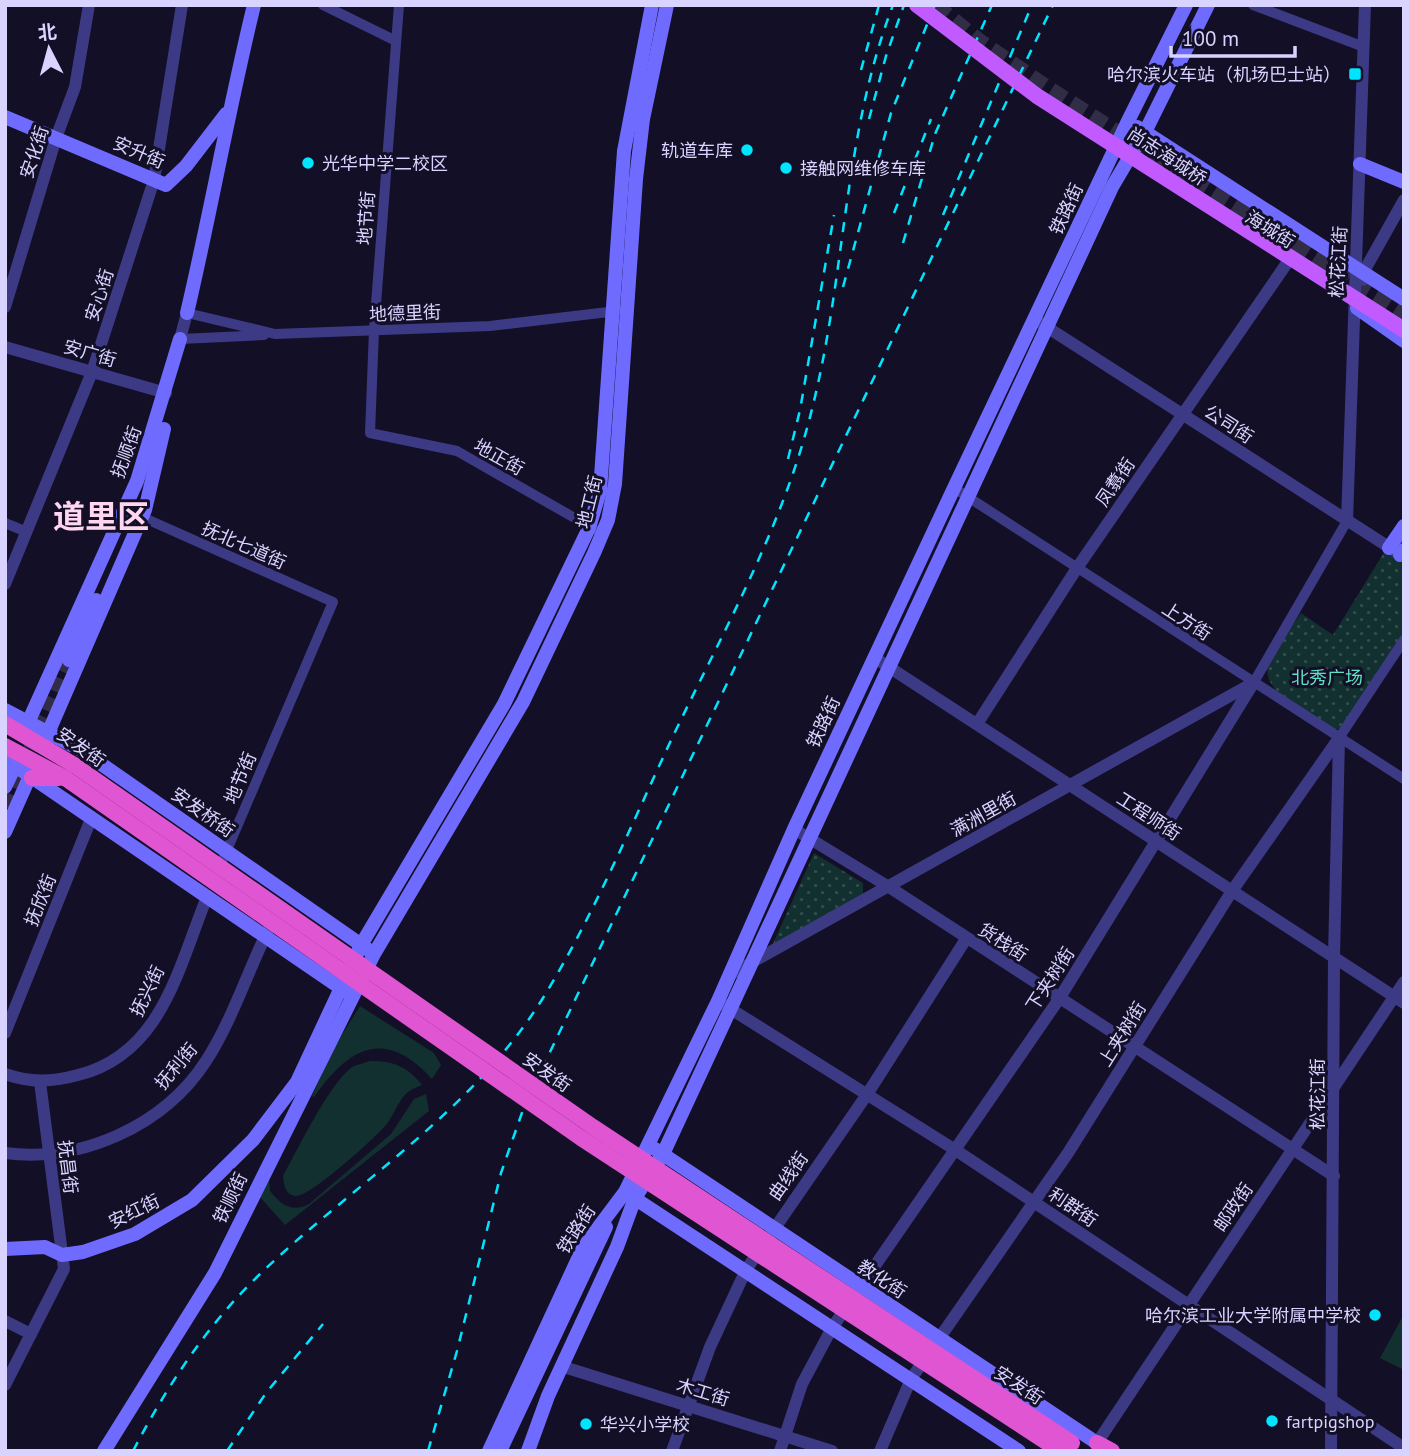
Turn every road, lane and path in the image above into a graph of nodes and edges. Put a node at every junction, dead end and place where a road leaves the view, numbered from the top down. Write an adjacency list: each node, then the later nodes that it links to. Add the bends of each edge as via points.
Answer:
1 (89, 5): 19 (street, 安化街, via 75,87)
2 (182, 5): 23 (street, 安心街)
3 (254, 5): 15 (main road)
4 (323, 5): 13 (street)
5 (399, 5): 13 (street, 地节街)
6 (652, 5): 31 (main road, 地工街, via 624,151)
7 (667, 5): 31 (main road, 地工街, via 643,119)
8 (917, 5): 35 (main road, 尚志海城桥, bridge, via 1037,96)
9 (1186, 5): 17 (main road, 铁路街)
10 (1208, 5): 18 (main road, 铁路街)
11 (1253, 5): 14 (street)
12 (1365, 5): 14 (street, 松花江街)
13 (396, 41): 34 (street, 地节街)
14 (1364, 47): 22 (street, 松花江街)
15 (229, 110): 23 (main road, 安升街, via 172,182 166,185); 32 (main road, via 222,162)
16 (5, 117): 19 (main road, 安升街)
17 (1128, 121): 18 (main road, 海城街); 20 (main road, 铁路街)
18 (1144, 132): 21 (main road, 铁路街); 27 (main road, 海城街)
19 (55, 138): 23 (main road, 安升街); 29 (street, 安化街)
20 (1113, 153): 21 (main road, 海城街); 33 (main road, 铁路街)
21 (1126, 162): 26 (main road, 海城街); 33 (main road, 铁路街)
22 (1360, 164): 24 (main road); 27 (street, 松花江街)
23 (154, 180): 40 (street, 安心街)
24 (1404, 182)
25 (1404, 200): 27 (street)
26 (1287, 263): 30 (main road, 海城街); 42 (street, 凤翥街)
27 (1360, 271): 28 (main road, 海城街); 30 (street, 松花江街)
28 (1404, 299)
29 (5, 307)
30 (1357, 309): 38 (main road, 海城街); 49 (street, 松花江街)
31 (619, 311): 34 (street, 地德里街, via 489,326); 51 (main road, 地工街)
32 (187, 313): 36 (street, 地德里街); 37 (street)
33 (1041, 324): 42 (street, 公司街); 45 (main road, 铁路街); 46 (main road, 铁路街)
34 (374, 330): 36 (street, 地德里街); 44 (street, 地节街)
35 (1404, 330)
36 (275, 334): 37 (street)
37 (180, 339): 41 (main road, 抚顺街); 43 (main road, 抚顺街, via 174,399)
38 (1404, 341)
39 (5, 347): 40 (street, 安广街)
40 (92, 372): 41 (street, 安广街); 52 (street, 安心街)
41 (166, 393): 64 (main road, 抚顺街, via 137,481)
42 (1182, 415): 49 (street, 公司街); 54 (street, 凤翥街)
43 (164, 429): 47 (main road, 抚顺街); 58 (main road, 抚顺街, via 135,510)
44 (370, 433): 51 (street, 地正街, via 457,451)
45 (954, 488): 46 (street, 上方街); 59 (main road, 铁路街)
46 (967, 497): 54 (street, 上方街); 59 (main road, 铁路街)
47 (142, 517): 56 (street, 抚北七道街); 66 (main road, 抚顺街)
48 (5, 523): 52 (street)
49 (1351, 523): 53 (street, 公司街); 60 (street, 下夹树街)
50 (1404, 526): 53 (main road)
51 (596, 530): 84 (main road, 地工街, via 523,702)
52 (27, 532): 55 (street, 安心街)
53 (1399, 552)
54 (1077, 568): 60 (street, 上方街); 63 (street, 凤翥街)
55 (5, 584)
56 (333, 602): 77 (street, 地节街)
57 (1404, 640): 65 (street, 上夹树街)
58 (69, 660)
59 (881, 662): 63 (street, 工程师街); 73 (main road, 铁路街); 75 (main road, 铁路街)
60 (1254, 682): 65 (street, 上方街); 70 (street, 满洲里街); 76 (street, 下夹树街)
61 (5, 710): 64 (main road)
62 (5, 724): 64 (highway, 安发街)
63 (977, 724): 70 (street, 工程师街)
64 (27, 727): 66 (highway, 安发街)
65 (1339, 737): 69 (street, 上方街); 79 (street, 上夹树街); 85 (street, 松花江街)
66 (46, 738): 68 (highway, 安发街); 77 (main road, 安发桥街)
67 (16, 764): 68 (highway, 安发街); 68 (highway); 71 (main road); 72 (main road); 74 (main road)
68 (69, 772): 127 (highway, 安发街, bridge, via 592,1146)
69 (1404, 779)
70 (1071, 785): 76 (street, 工程师街); 78 (street, 满洲里街)
71 (5, 787)
72 (91, 819): 81 (main road); 93 (street, 抚欣街)
73 (794, 829): 75 (street, 货栈街); 87 (main road, 铁路街)
74 (5, 832)
75 (808, 838): 78 (street, 货栈街); 86 (main road, 铁路街)
76 (1157, 842): 79 (street, 工程师街); 90 (street, 下夹树街)
77 (226, 852): 80 (main road, 安发桥街); 81 (street, 地节街)
78 (889, 887): 83 (street, 货栈街); 86 (street, 满洲里街)
79 (1232, 891): 85 (street, 工程师街); 94 (street, 上夹树街)
80 (286, 894): 82 (street, 抚利街); 84 (main road, 安发桥街)
81 (207, 897): 82 (main road); 96 (street, 抚兴街, via 158,1016 138,1042 99,1070)
82 (265, 935): 89 (main road); 104 (street, 抚利街, via 208,1059 187,1085 147,1119 119,1135 68,1152)
83 (966, 939): 90 (street, 货栈街); 98 (street, 曲线街)
84 (368, 950): 89 (main road, 铁顺街)
85 (1334, 957): 91 (street, 工程师街); 97 (street, 松花江街)
86 (750, 964): 87 (street, 满洲里街); 92 (main road, 铁路街)
87 (729, 975): 92 (main road, 铁路街)
88 (1404, 982): 91 (street, 邮政街)
89 (346, 992): 99 (main road, 铁顺街, via 297,1082); 129 (main road, 铁顺街, via 215,1273)
90 (1059, 999): 94 (street, 货栈街); 102 (street, 下夹树街)
91 (1399, 1000): 97 (street, 邮政街)
92 (724, 1005): 98 (street, 利群街); 100 (main road, 铁路街); 105 (main road, 铁路街)
93 (5, 1033)
94 (1134, 1047): 101 (street, 货栈街); 108 (street, 上夹树街)
95 (5, 1073): 96 (street, 抚兴街)
96 (40, 1082): 104 (street, 抚昌街)
97 (1335, 1084): 101 (street, 邮政街); 106 (street, 松花江街)
98 (868, 1093): 102 (street, 利群街); 109 (street, 曲线街)
99 (253, 1140): 111 (main road, 安红街, via 213,1183 176,1213 108,1245)
100 (649, 1145): 105 (main road, 教化街); 107 (main road, 铁路街)
101 (1294, 1150): 106 (street, 货栈街); 116 (street, 邮政街)
102 (957, 1151): 108 (street, 利群街); 115 (street, 下夹树街)
103 (5, 1153): 104 (street, 抚利街)
104 (49, 1153): 111 (street, 抚昌街)
105 (663, 1154): 107 (main road, 铁路街); 109 (main road, 教化街)
106 (1334, 1176): 124 (street, 松花江街)
107 (630, 1195): 113 (main road); 114 (main road); 130 (main road, 铁路街, via 583,1248); 133 (main road, 铁路街, via 617,1247 548,1396)
108 (1034, 1202): 116 (street, 利群街); 120 (street, 上夹树街)
109 (772, 1229): 113 (street, 曲线街); 115 (main road, 教化街)
110 (5, 1249): 111 (main road, 安红街, via 45,1247)
111 (62, 1255): 112 (main road); 119 (street, via 64,1269)
112 (5, 1257)
113 (746, 1270): 118 (main road); 125 (street, 曲线街)
114 (583, 1286): 131 (main road); 132 (main road)
115 (859, 1287): 118 (street, 下夹树街); 120 (main road, 教化街)
116 (1189, 1308): 124 (street, 利群街); 127 (street, 邮政街)
117 (5, 1321): 119 (street)
118 (832, 1328): 122 (main road); 126 (street, 下夹树街, via 803,1384)
119 (31, 1334): 123 (street)
120 (937, 1338): 122 (street, 上夹树街); 127 (main road, 教化街)
121 (564, 1367): 125 (street, 木工街)
122 (911, 1379): 137 (street, 上夹树街); 138 (main road)
123 (5, 1385)
124 (1332, 1398): 128 (street, 利群街); 140 (street, 松花江街)
125 (687, 1405): 126 (street, 木工街); 134 (street, 曲线街)
126 (784, 1436): 135 (street, 下夹树街); 136 (street, 木工街)
127 (1085, 1448): 139 (highway, 教化街)
128 (1404, 1448)
129 (104, 1451)
130 (489, 1451)
131 (500, 1451)
132 (509, 1451)
133 (528, 1451)
134 (672, 1451)
135 (780, 1451)
136 (832, 1451)
137 (880, 1451)
138 (1019, 1451)
139 (1112, 1451)
140 (1331, 1451)

